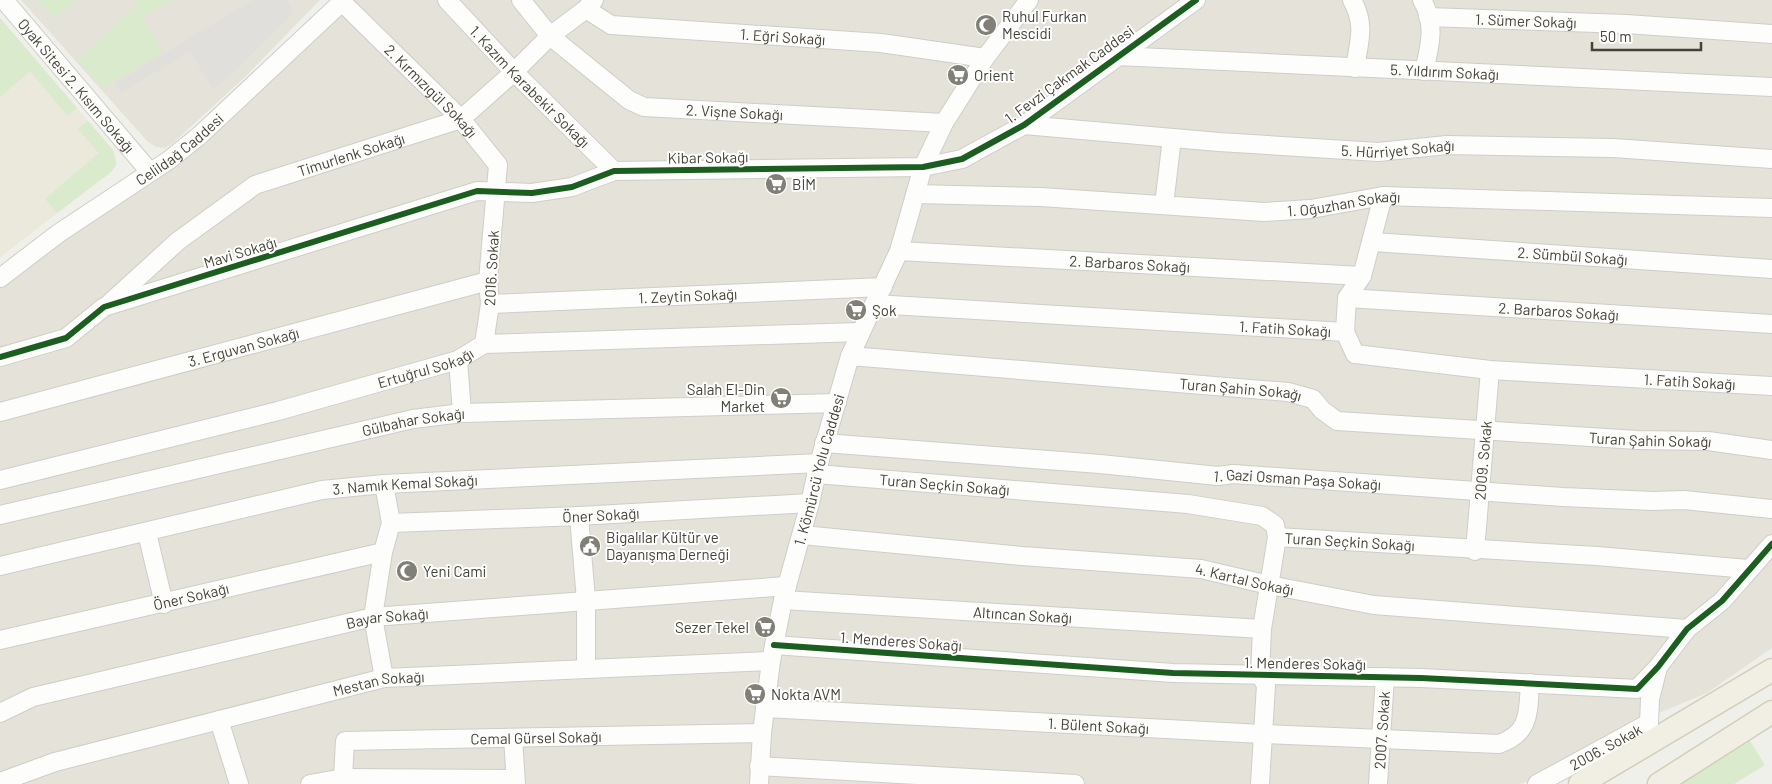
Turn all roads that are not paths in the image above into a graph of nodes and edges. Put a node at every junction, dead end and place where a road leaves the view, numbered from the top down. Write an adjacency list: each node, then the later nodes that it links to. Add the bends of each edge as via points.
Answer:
1 (4, 0): 26 (street, Oyak Sitesi 2. Kısım Sokağı)
2 (447, 0): 16 (street, 1. Kazım Karabekir Sokağı)
3 (521, 0): 12 (street, 2. Vişne Sokağı)
4 (1029, 0): 14 (street, 1. Kömürcü Yolu Caddesi)
5 (1196, 0): 13 (street, 1. Fevzi Çakmak Caddesi)
6 (1352, 0): 15 (street, via 1360,14 1361,28)
7 (1422, 0): 10 (street)
8 (343, 1): 19 (street, 2. Kırmızıgül Sokağı); 26 (street, Celildağ Caddesi, via 199,136)
9 (590, 4): 12 (street, Timurlenk Sokağı); 14 (street, 1. Eğri Sokağı, via 611,25 881,43)
10 (1428, 17): 11 (street, 1. Sümer Sokağı, via 1626,24); 17 (street, via 1433,37)
11 (1772, 34)
12 (550, 36): 16 (street, Timurlenk Sokağı); 20 (street, 2. Vişne Sokağı, via 629,100 644,107)
13 (1117, 56): 15 (street, 5. Yıldırım Sokağı); 21 (street, 1. Fevzi Çakmak Caddesi)
14 (985, 58): 20 (street, 1. Kömürcü Yolu Caddesi)
15 (1355, 68): 17 (street, 5. Yıldırım Sokağı)
16 (514, 72): 19 (street, Timurlenk Sokağı); 25 (street, 1. Kazım Karabekir Sokağı)
17 (1424, 72): 18 (street, 5. Yıldırım Sokağı)
18 (1772, 87)
19 (461, 119): 27 (street, 2. Kırmızıgül Sokağı, via 498,165); 42 (street, Timurlenk Sokağı, via 255,185 178,241)
20 (944, 123): 24 (street, 1. Kömürcü Yolu Caddesi)
21 (1024, 125): 22 (street, 5. Hürriyet Sokağı); 24 (street, 1. Fevzi Çakmak Caddesi, via 962,159)
22 (1172, 138): 23 (street, 5. Hürriyet Sokağı, via 1378,152 1448,145 1603,148); 30 (street)
23 (1772, 160)
24 (923, 167): 25 (street, Kibar Sokağı); 28 (street, 1. Kömürcü Yolu Caddesi)
25 (614, 171): 27 (street, Kibar Sokağı, via 572,187 532,193)
26 (150, 172): 36 (street, Celildağ Caddesi, via 84,215)
27 (496, 192): 37 (street, 2016. Sokak); 42 (street, Mavi Sokağı, via 477,191)
28 (915, 194): 30 (street, 1. Oğuzhan Sokağı, via 1041,196); 33 (street, 1. Kömürcü Yolu Caddesi)
29 (1383, 196): 30 (street, 1. Oğuzhan Sokağı, via 1311,209 1273,211); 31 (street, 1. Oğuzhan Sokağı); 32 (street)
30 (1164, 205)
31 (1772, 208)
32 (1372, 242): 34 (street, 2. Sümbül Sokağı); 35 (street)
33 (899, 251): 35 (street, 2. Barbaros Sokağı); 38 (street, 1. Kömürcü Yolu Caddesi)
34 (1772, 269)
35 (1362, 276): 39 (street)
36 (0, 278)
37 (488, 281): 40 (street, 2016. Sokak); 53 (street, 3. Erguvan Sokağı)
38 (883, 287): 40 (street, 1. Zeytin Sokağı); 41 (street, 1. Kömürcü Yolu Caddesi)
39 (1347, 298): 43 (street, 2. Barbaros Sokağı); 45 (street)
40 (490, 304): 46 (street, 2016. Sokak)
41 (874, 304): 44 (street, 1. Kömürcü Yolu Caddesi); 45 (street, 1. Fatih Sokağı)
42 (104, 307): 48 (street, Mavi Sokağı, via 66,338)
43 (1772, 324)
44 (860, 332): 46 (street, Ertuğrul Sokağı); 47 (street, 1. Kömürcü Yolu Caddesi)
45 (1345, 332): 50 (street, 1. Fatih Sokağı, via 1355,354)
46 (484, 344): 49 (street, Ertuğrul Sokağı)
47 (850, 356): 52 (street, 1. Kömürcü Yolu Caddesi); 55 (street, Turan Şahin Sokağı, via 1288,392 1314,400 1337,421)
48 (0, 357)
49 (458, 360): 54 (street); 59 (street, Ertuğrul Sokağı, via 278,411)
50 (1490, 370): 51 (street, 1. Fatih Sokağı); 55 (street, 2009. Sokak)
51 (1772, 386)
52 (837, 403): 54 (street, Gülbahar Sokağı); 56 (street, 1. Kömürcü Yolu Caddesi)
53 (0, 412)
54 (462, 414): 64 (street, Gülbahar Sokağı, via 413,419)
55 (1485, 431): 57 (street, Turan Şahin Sokağı, via 1708,441); 61 (street, 2009. Sokak)
56 (824, 444): 58 (street, 1. Kömürcü Yolu Caddesi); 61 (street, 1. Gazi Osman Paşa Sokağı, via 1218,476 1246,475)
57 (1772, 450)
58 (817, 469): 60 (street, 3. Namık Kemal Sokağı); 62 (street, 1. Kömürcü Yolu Caddesi); 69 (street, Turan Seçkin Sokağı, via 1188,504 1262,516 1275,525)
59 (0, 480)
60 (384, 484): 66 (street); 67 (street, 3. Namık Kemal Sokağı, via 322,490)
61 (1479, 491): 63 (street, 1. Gazi Osman Paşa Sokağı, via 1684,500); 71 (street, 2009. Sokak)
62 (810, 503): 65 (street, Öner Sokağı); 68 (street, 1. Kömürcü Yolu Caddesi)
63 (1772, 509)
64 (0, 515)
65 (579, 516): 66 (street, Öner Sokağı); 77 (street)
66 (392, 523): 72 (street)
67 (147, 533): 73 (street, 3. Namık Kemal Sokağı); 78 (street)
68 (802, 535): 75 (street, 4. Kartal Sokağı, via 1200,569); 76 (street, 1. Kömürcü Yolu Caddesi)
69 (1277, 537): 71 (street, Turan Seçkin Sokağı); 75 (street)
70 (1772, 544): 74 (street, 1. Menderes Sokağı)
71 (1476, 551): 74 (street, Turan Seçkin Sokağı, via 1597,556)
72 (384, 552): 78 (street, Öner Sokağı); 79 (street)
73 (0, 566)
74 (1748, 569): 80 (street, 1. Menderes Sokağı, via 1722,601)
75 (1269, 585): 80 (street, 4. Kartal Sokağı, via 1374,605); 81 (street)
76 (785, 593): 77 (street, Bayar Sokağı); 81 (street, Altıncan Sokağı); 83 (street, 1. Kömürcü Yolu Caddesi)
77 (586, 600): 79 (street, Bayar Sokağı); 85 (street)
78 (164, 604): 82 (street, Öner Sokağı)
79 (373, 617): 89 (street); 93 (street, Bayar Sokağı, via 32,697)
80 (1687, 628): 84 (street, 1. Menderes Sokağı)
81 (1262, 629): 87 (street)
82 (0, 640)
83 (773, 653): 85 (street, Mestan Sokağı); 87 (street, 1. Menderes Sokağı); 91 (street, 1. Kömürcü Yolu Caddesi)
84 (1658, 667): 90 (street, 1. Menderes Sokağı, via 1637,689); 111 (street, 2006. Sokak, via 1650,699 1649,723)
85 (586, 668): 89 (street, Mestan Sokağı)
86 (1772, 670): 112 (main road)
87 (1260, 676): 88 (street, 1. Menderes Sokağı); 98 (street, via 1266,685)
88 (1385, 677): 90 (street, 1. Menderes Sokağı); 100 (street, 2007. Sokak)
89 (384, 678): 94 (street, Mestan Sokağı)
90 (1530, 683): 100 (street, 1. Bülent Sokağı, via 1527,720 1511,739 1499,744)
91 (765, 708): 97 (street, 1. Kömürcü Yolu Caddesi); 98 (street, 1. Bülent Sokağı)
92 (1772, 712): 96 (main road)
93 (0, 713)
94 (219, 720): 103 (street, Mestan Sokağı, via 56,762); 105 (street)
95 (1772, 726): 96 (main road)
96 (1739, 732): 113 (main road)
97 (762, 733): 99 (street, Cemal Gürsel Sokağı); 101 (street, 1. Kömürcü Yolu Caddesi)
98 (1262, 734): 100 (street, 1. Bülent Sokağı); 109 (street)
99 (513, 738): 102 (street, Cemal Gürsel Sokağı, via 345,741); 104 (street)
100 (1380, 739): 110 (street, 2007. Sokak)
101 (759, 766): 107 (street, 1. Kömürcü Yolu Caddesi); 108 (street)
102 (342, 778): 104 (street); 106 (street)
103 (0, 782)
104 (515, 782)
105 (239, 784)
106 (310, 784)
107 (759, 784)
108 (1075, 784)
109 (1260, 784)
110 (1378, 784)
111 (1537, 784)
112 (1580, 784)
113 (1659, 784)

